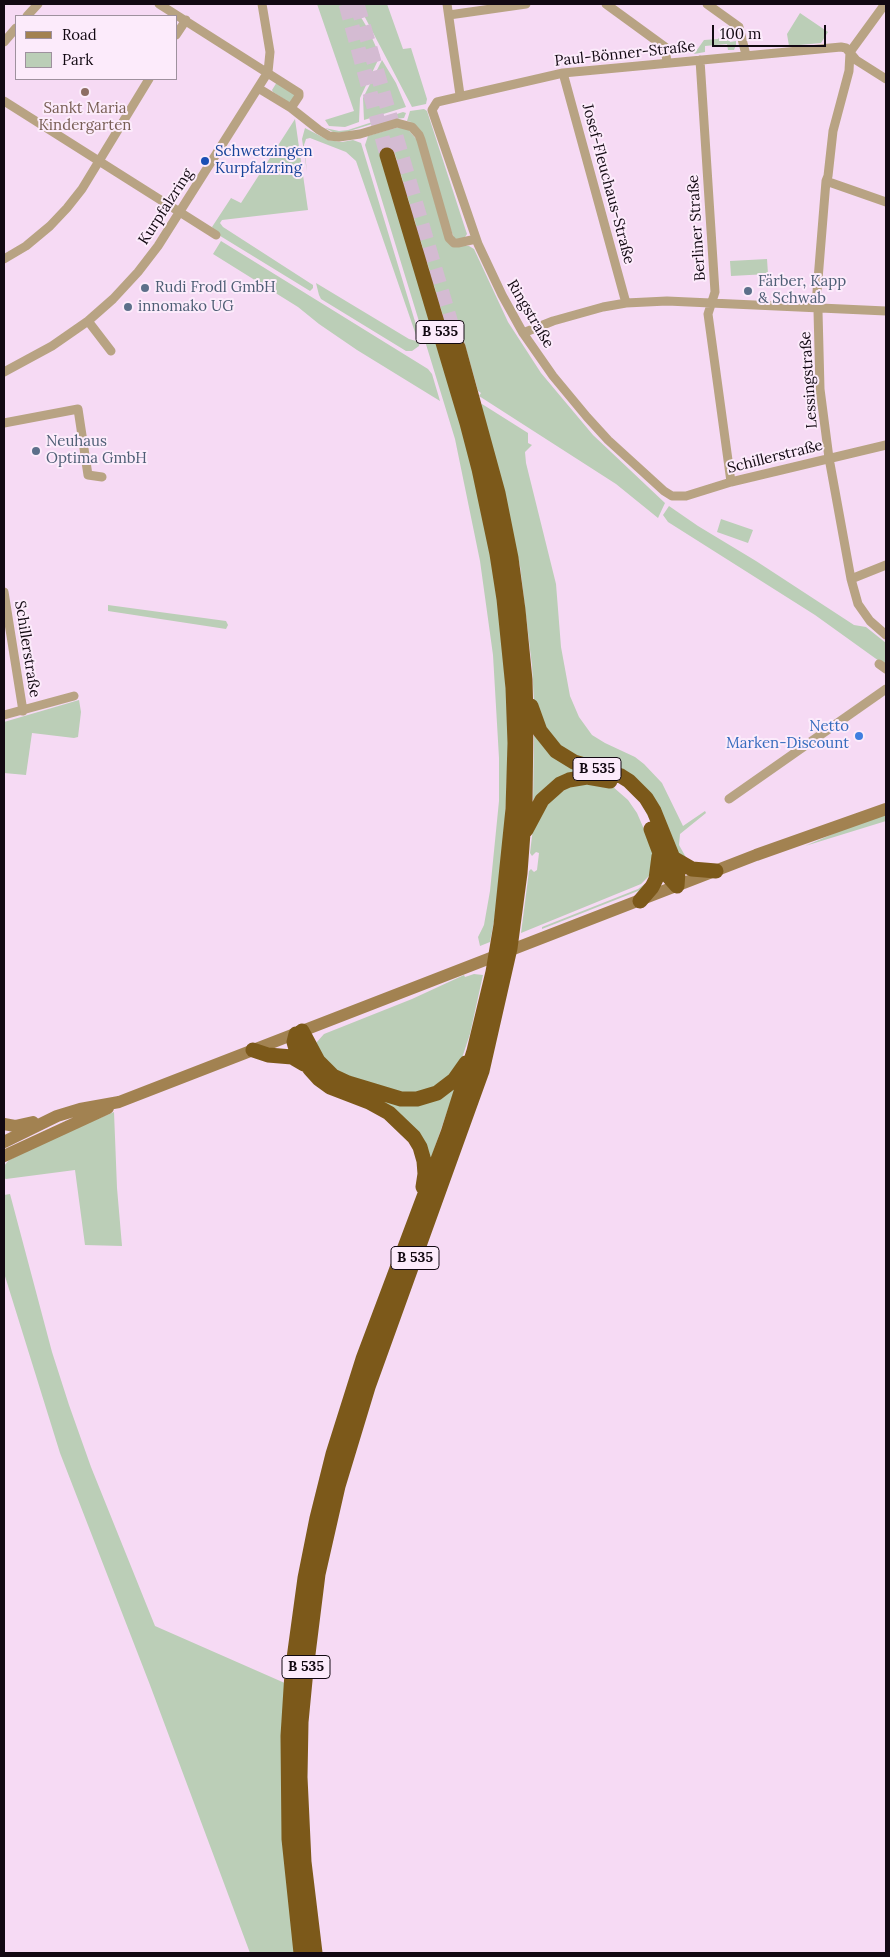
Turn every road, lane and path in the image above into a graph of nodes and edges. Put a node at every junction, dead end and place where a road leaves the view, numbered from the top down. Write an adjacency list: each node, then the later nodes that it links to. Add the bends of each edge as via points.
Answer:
1 (38, 4): 9 (street)
2 (159, 4): 10 (street)
3 (262, 4): 21 (street, Kurpfalzring, via 270,52)
4 (447, 4): 12 (street)
5 (526, 4): 12 (street)
6 (606, 4): 20 (street, via 665,47)
7 (707, 4): 18 (street, via 739,27)
8 (885, 4): 17 (street)
9 (28, 15)
10 (178, 15)
11 (178, 15): 13 (street)
12 (449, 15): 26 (street)
13 (186, 20): 15 (street); 21 (street)
14 (15, 29): 16 (street)
15 (178, 32)
16 (4, 42)
17 (850, 52): 18 (street, Paul-Bönner-Straße, via 841,47); 23 (street, via 856,60); 32 (street, Lessingstraße)
18 (746, 55): 19 (street, Paul-Bönner-Straße)
19 (700, 60): 20 (street, Paul-Bönner-Straße); 39 (street, Berliner Straße, via 715,292)
20 (667, 62): 22 (street, Paul-Bönner-Straße)
21 (268, 72): 25 (street, Kurpfalzring); 29 (street, via 299,92)
22 (563, 73): 26 (street, Paul-Bönner-Straße); 38 (street, Josef-Fleuchaus-Straße)
23 (886, 79)
24 (148, 80): 31 (street)
25 (258, 88): 29 (street); 34 (street, Kurpfalzring)
26 (460, 96): 28 (street, Paul-Bönner-Straße)
27 (4, 101): 31 (street)
28 (434, 104): 36 (street, Ringstraße, via 432,110)
29 (291, 108): 36 (street, via 328,136 360,134 397,123 412,127 421,140 449,238 458,243)
30 (387, 155): 71 (highway, B 535, via 476,460 497,554 513,688 513,808 509,858 493,972)
31 (99, 160): 34 (street); 37 (street, via 82,188 50,226)
32 (826, 181): 33 (street); 40 (street, Lessingstraße)
33 (886, 202)
34 (180, 212): 35 (street); 42 (street, Kurpfalzring, via 138,272)
35 (216, 235)
36 (476, 239): 43 (street, Ringstraße)
37 (4, 259)
38 (626, 303): 39 (street); 43 (street, via 603,306)
39 (711, 303): 40 (street); 51 (street, Berliner Straße, via 708,314)
40 (817, 307): 41 (street); 49 (street, Lessingstraße, via 820,389)
41 (886, 311)
42 (88, 321): 45 (street); 46 (street, Kurpfalzring, via 52,346)
43 (523, 333): 52 (street, Ringstraße, via 592,423)
44 (458, 347): 57 (highway, B 535, via 506,534)
45 (111, 351)
46 (4, 372)
47 (4, 422): 50 (street, via 78,409 88,475)
48 (886, 444): 49 (street, Schillerstraße)
49 (829, 458): 51 (street, Schillerstraße); 54 (street, Lessingstraße)
50 (102, 477)
51 (731, 482): 52 (street, Schillerstraße, via 686,496)
52 (672, 496)
53 (886, 565): 54 (street)
54 (851, 579): 56 (street, Lessingstraße, via 858,604)
55 (4, 592): 60 (street, Schillerstraße)
56 (886, 635)
57 (525, 680): 64 (highway, B 535, via 527,752); 65 (highway, B 535, via 536,723 547,742 565,757 621,776 638,789 654,811)
58 (886, 689): 62 (street)
59 (74, 696): 60 (street)
60 (23, 711): 61 (street)
61 (4, 716)
62 (728, 799)
63 (886, 809): 66 (main road)
64 (523, 836): 65 (highway, B 535, via 537,807 554,788 570,780 595,778 624,788 635,799); 80 (highway, B 535, via 510,948 482,1071 368,1387 340,1478 318,1574 301,1722 300,1777 304,1862)
65 (667, 855): 66 (highway, via 692,869); 67 (highway, B 535, via 678,872); 68 (highway, via 652,887)
66 (716, 870): 67 (main road)
67 (677, 886): 68 (main road)
68 (640, 901): 69 (main road)
69 (299, 1033): 70 (main road); 71 (highway, B 535, via 318,1062 334,1076 401,1099 429,1096 443,1089 454,1080); 72 (highway, B 535, via 295,1046)
70 (254, 1050): 72 (highway, B 535, via 292,1057); 73 (main road)
71 (474, 1052): 78 (highway, B 535)
72 (306, 1064): 78 (highway, B 535, via 330,1087 388,1113 414,1137 425,1168)
73 (119, 1102): 74 (main road, via 80,1109); 77 (main road)
74 (42, 1122): 75 (main road, via 15,1126); 76 (main road)
75 (4, 1124)
76 (4, 1142)
77 (4, 1156)
78 (421, 1206): 79 (highway, B 535, via 363,1359 333,1454 301,1604 288,1736 289,1839)
79 (301, 1953)
80 (314, 1953)

